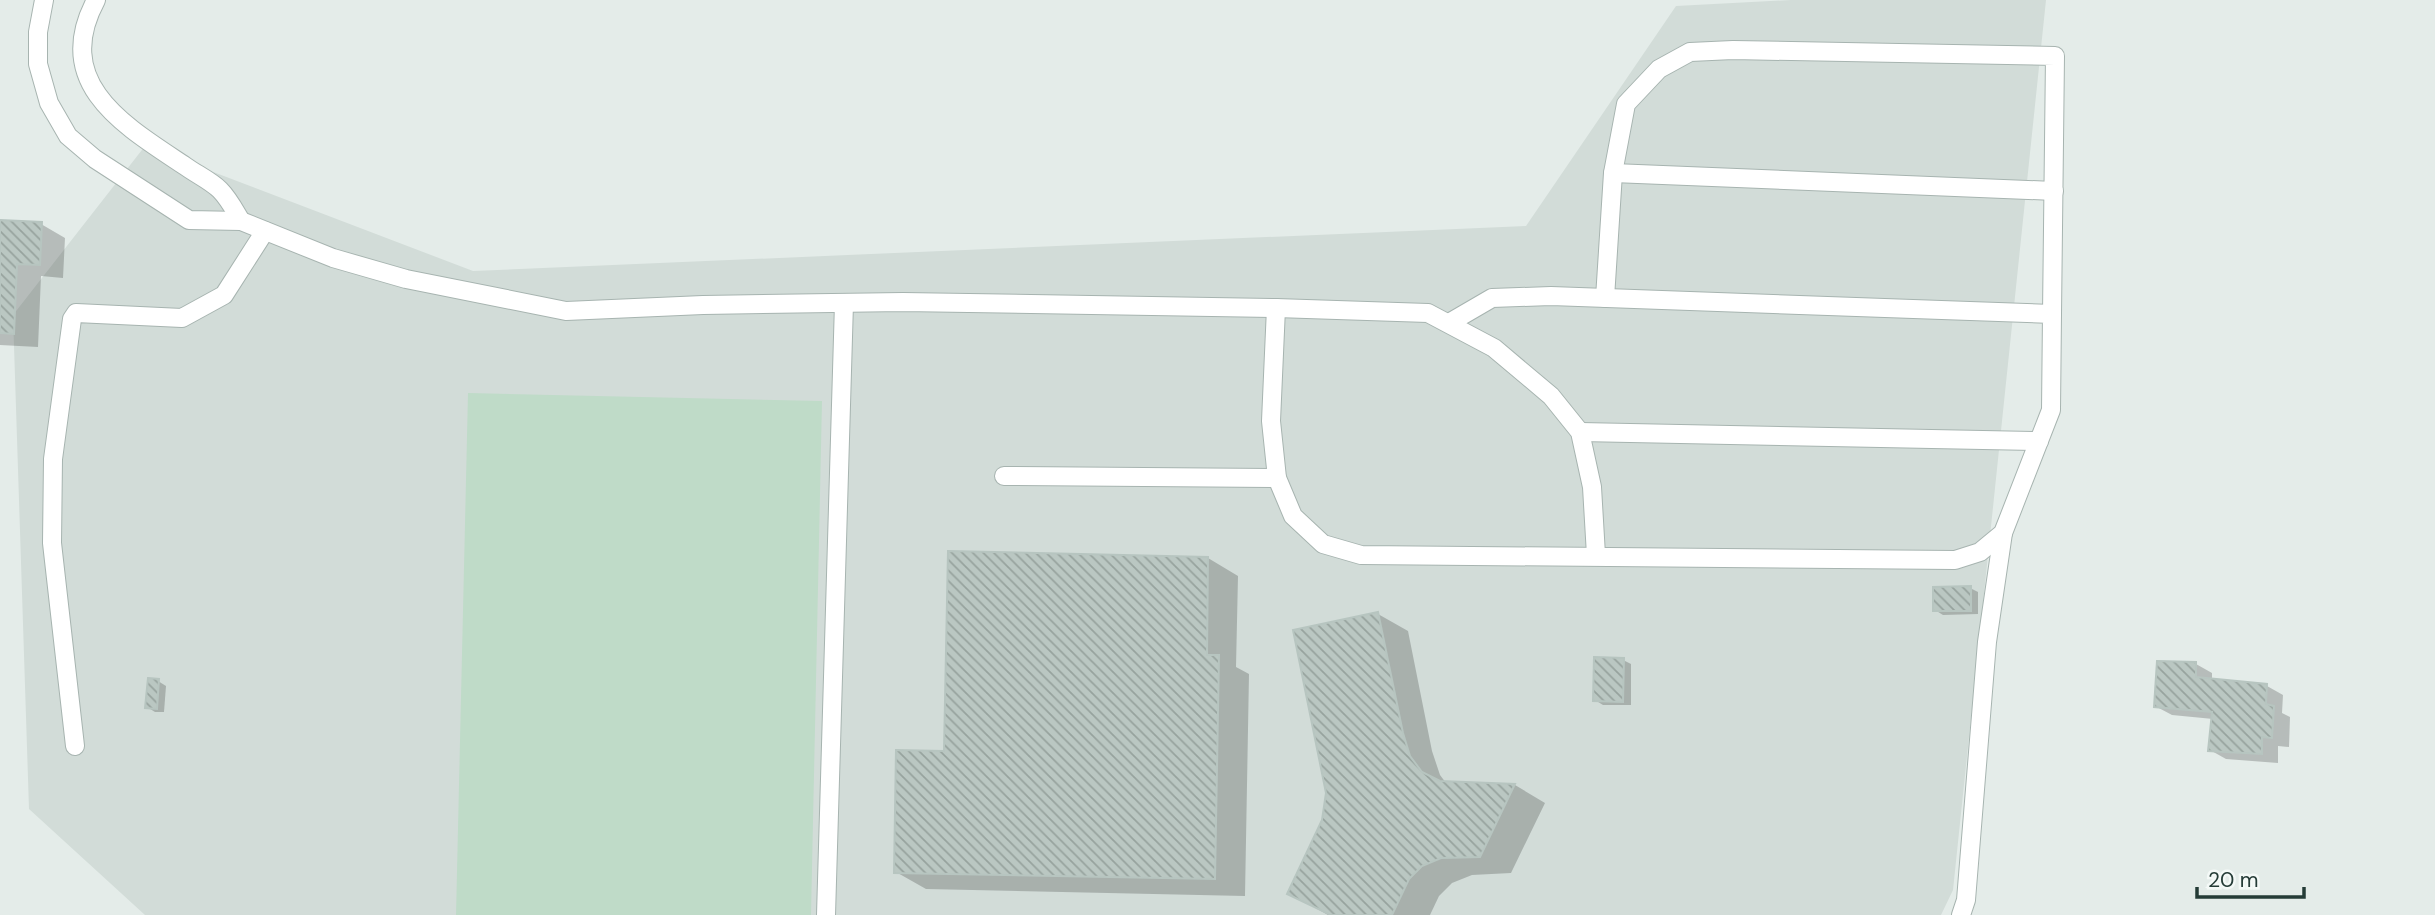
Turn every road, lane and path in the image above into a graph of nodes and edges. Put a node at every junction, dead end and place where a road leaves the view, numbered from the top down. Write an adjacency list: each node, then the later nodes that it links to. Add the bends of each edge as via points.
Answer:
1 (44, 0): 5 (lane, via 38,64 49,103 68,136 189,220)
2 (96, 0): 5 (lane, via 88,15 82,54 92,90 124,125 220,190)
3 (1613, 173): 4 (lane); 4 (lane, via 1626,104 1659,69 1690,52 2056,56); 7 (lane)
4 (2054, 191): 10 (lane)
5 (241, 221): 6 (lane)
6 (265, 230): 8 (lane, via 333,258 407,279 566,311); 18 (lane, via 224,295 183,318 76,313 72,319 53,459 52,543)
7 (1605, 298): 10 (lane); 11 (lane, via 1492,298)
8 (844, 303): 9 (lane); 19 (lane)
9 (1276, 308): 11 (lane, via 1429,313); 15 (lane, via 1271,422)
10 (2052, 314): 13 (lane, via 2051,410)
11 (1449, 323): 12 (lane, via 1494,348 1551,396)
12 (1580, 432): 13 (lane); 17 (lane, via 1592,487)
13 (2039, 442): 16 (lane)
14 (1004, 476): 15 (lane)
15 (1278, 478): 17 (lane, via 1293,516 1323,544 1361,555)
16 (2003, 533): 17 (lane, via 1980,552 1955,560); 20 (lane, via 1987,642 1966,900)
17 (1596, 555)
18 (75, 746)
19 (826, 915)
20 (1961, 915)

